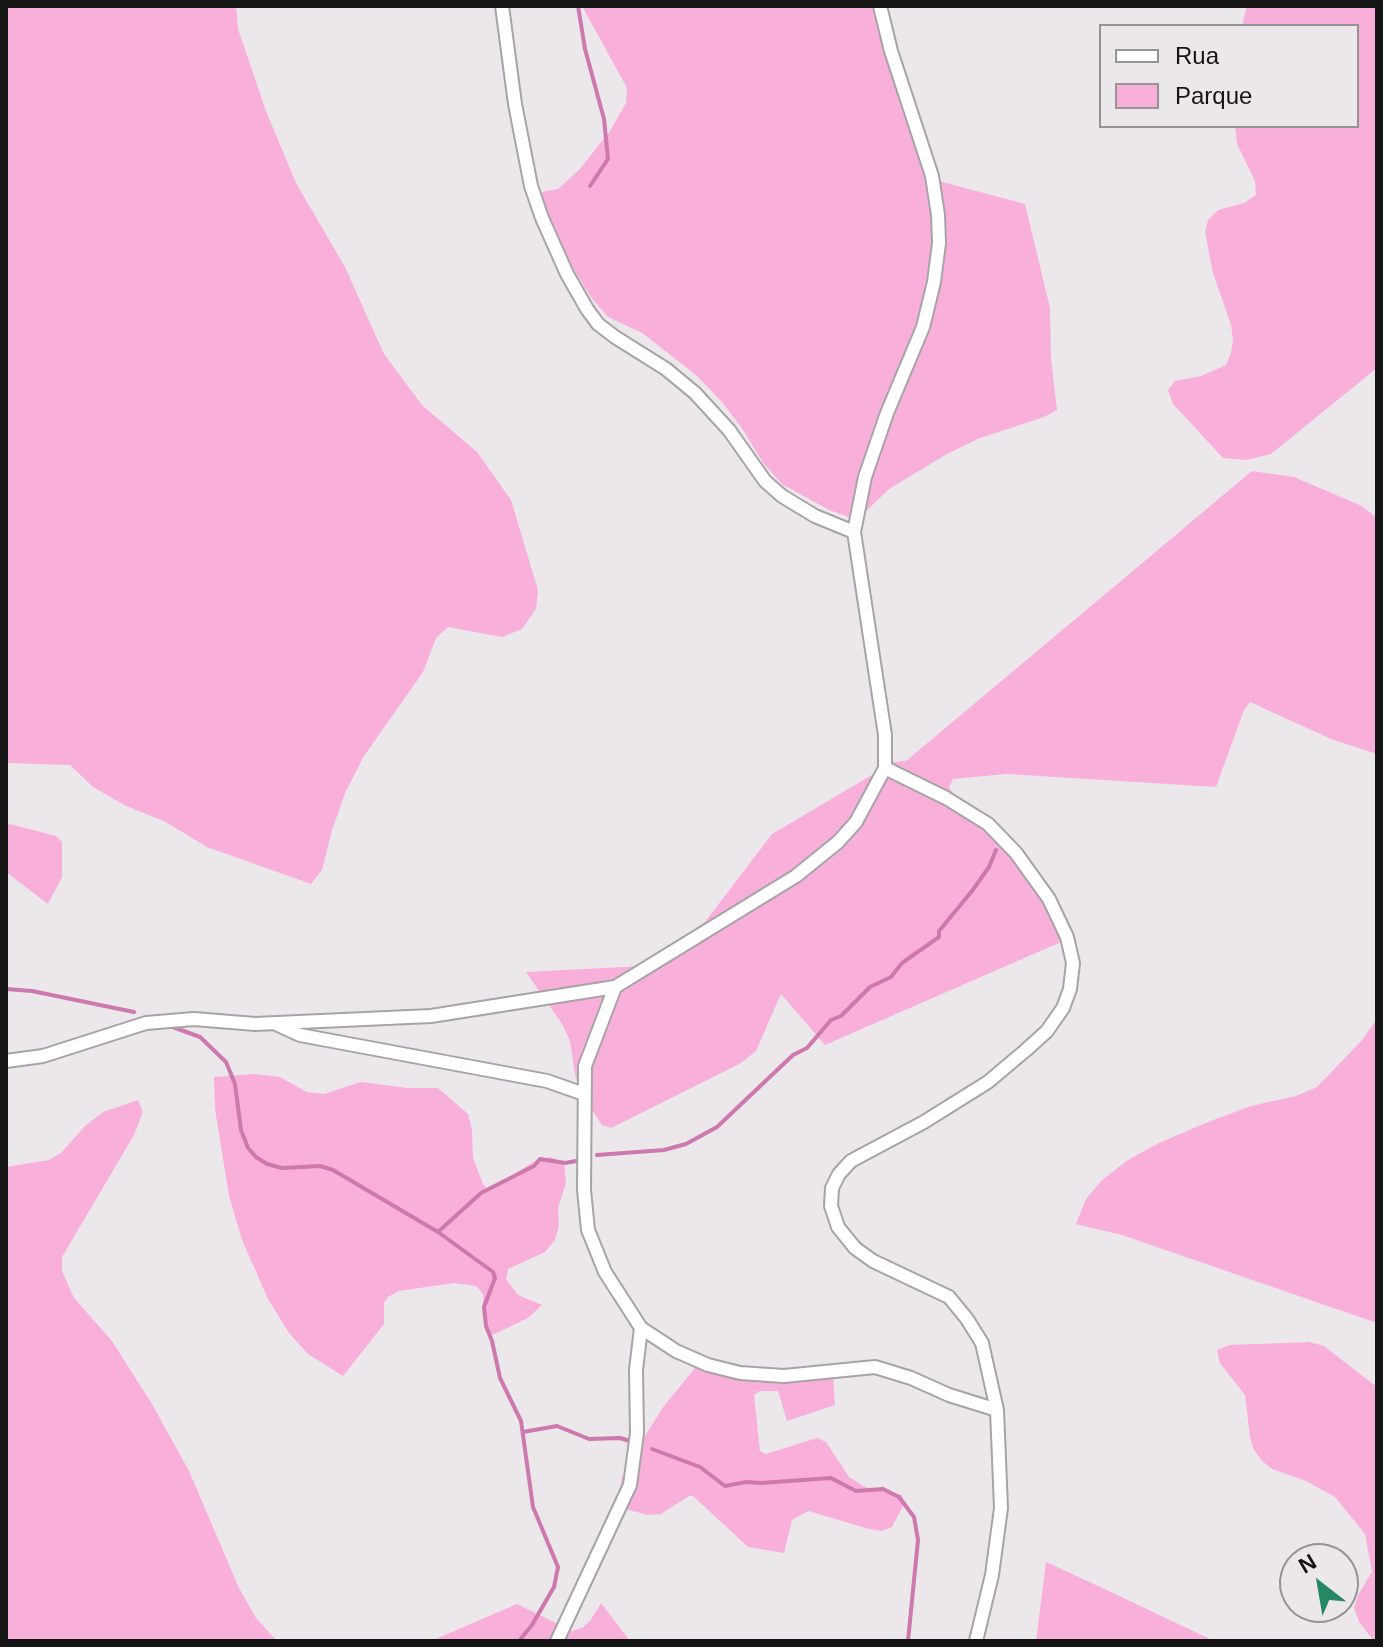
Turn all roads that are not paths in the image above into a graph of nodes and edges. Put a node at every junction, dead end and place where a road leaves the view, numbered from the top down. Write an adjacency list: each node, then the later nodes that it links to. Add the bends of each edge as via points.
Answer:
1 (502, 6): 3 (street, via 531,186 587,309 598,324 695,393 782,496)
2 (880, 6): 3 (street, via 932,176 939,243 923,327 865,477)
3 (854, 532): 4 (street, via 884,722)
4 (885, 768): 5 (street, via 856,822 838,842 796,876); 10 (street, via 988,824 1016,853 1049,899 1073,963 1063,1008 1047,1031 988,1082 851,1161 832,1188 838,1227 855,1248 949,1297 967,1319 982,1343)
5 (615, 987): 6 (street, via 431,1016); 8 (street, via 585,1066)
6 (274, 1023): 7 (street, via 146,1023 43,1056); 8 (street, via 300,1035 547,1081)
7 (6, 1061)
8 (584, 1094): 9 (street, via 582,1165 588,1230 605,1272)
9 (641, 1328): 10 (street, via 676,1351 740,1373 784,1376 875,1367); 11 (street, via 630,1485)
10 (997, 1410): 12 (street, via 1001,1508)
11 (557, 1641)
12 (976, 1641)

